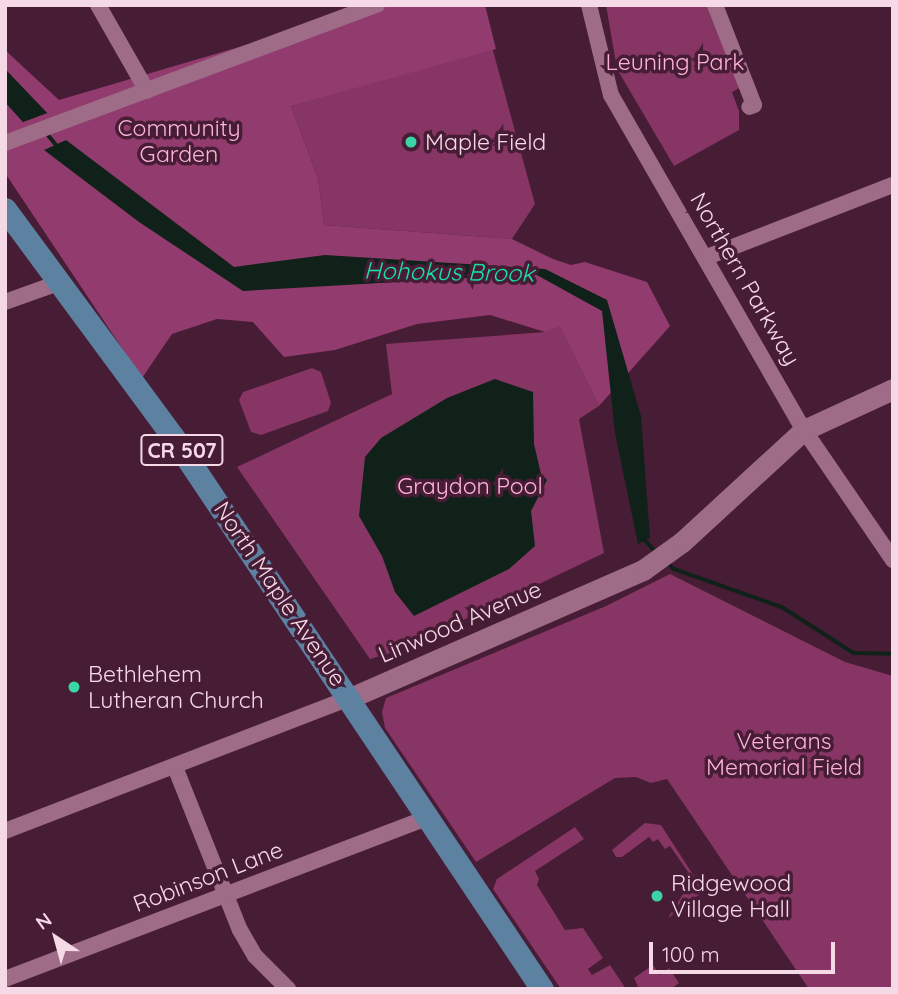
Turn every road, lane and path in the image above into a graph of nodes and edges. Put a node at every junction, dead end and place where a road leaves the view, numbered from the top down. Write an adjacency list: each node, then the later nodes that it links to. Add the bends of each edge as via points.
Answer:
1 (98, 5): 5 (street)
2 (589, 5): 10 (street, Northern Parkway, via 611,95)
3 (715, 5): 6 (street, via 754,105)
4 (375, 6): 5 (street)
5 (147, 90): 7 (street)
6 (749, 107)
7 (5, 143)
8 (893, 185): 10 (street)
9 (5, 209): 11 (main road, North Maple Avenue / CR 507)
10 (707, 257): 14 (street, Northern Parkway)
11 (58, 284): 12 (street); 16 (main road, North Maple Avenue / CR 507, via 173,437)
12 (5, 302)
13 (893, 389): 14 (main road, Linwood Avenue)
14 (804, 429): 15 (street, Northern Parkway); 16 (main road, Linwood Avenue, via 655,563)
15 (893, 560)
16 (350, 698): 17 (street, Linwood Avenue); 18 (main road, North Maple Avenue / CR 507)
17 (175, 767): 19 (street, Linwood Avenue); 20 (street)
18 (427, 818): 20 (street, Robinson Lane); 23 (main road, North Maple Avenue / CR 507)
19 (5, 831)
20 (226, 895): 21 (street, Robinson Lane); 22 (street, via 256,956)
21 (5, 979)
22 (288, 989)
23 (542, 989)

